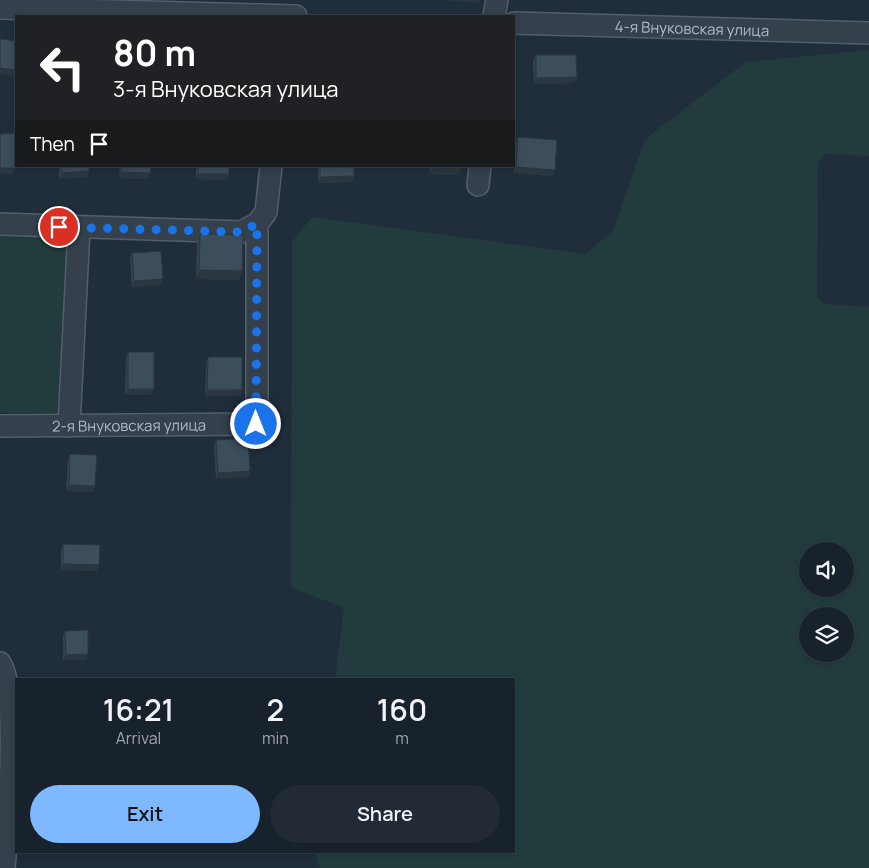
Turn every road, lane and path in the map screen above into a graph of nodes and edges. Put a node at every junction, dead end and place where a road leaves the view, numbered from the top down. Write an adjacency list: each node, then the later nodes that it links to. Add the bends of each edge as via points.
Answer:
1 (287, 0): 5 (street)
2 (497, 0): 6 (street)
3 (0, 8): 4 (street)
4 (249, 15)
5 (285, 15)
6 (494, 15)
7 (515, 23): 8 (street, 4-я Внуковская улица)
8 (869, 33)
9 (270, 167): 11 (street, via 266,212)
10 (0, 224): 12 (street)
11 (257, 224): 12 (street, via 241,232); 14 (street, 2-я Внуковская улица, via 256,424)
12 (79, 228): 14 (street)
13 (0, 426): 14 (street, 2-я Внуковская улица)
14 (69, 426)
15 (0, 663): 16 (street, via 5,671 10,707)
16 (13, 800): 17 (street)
17 (4, 868)

